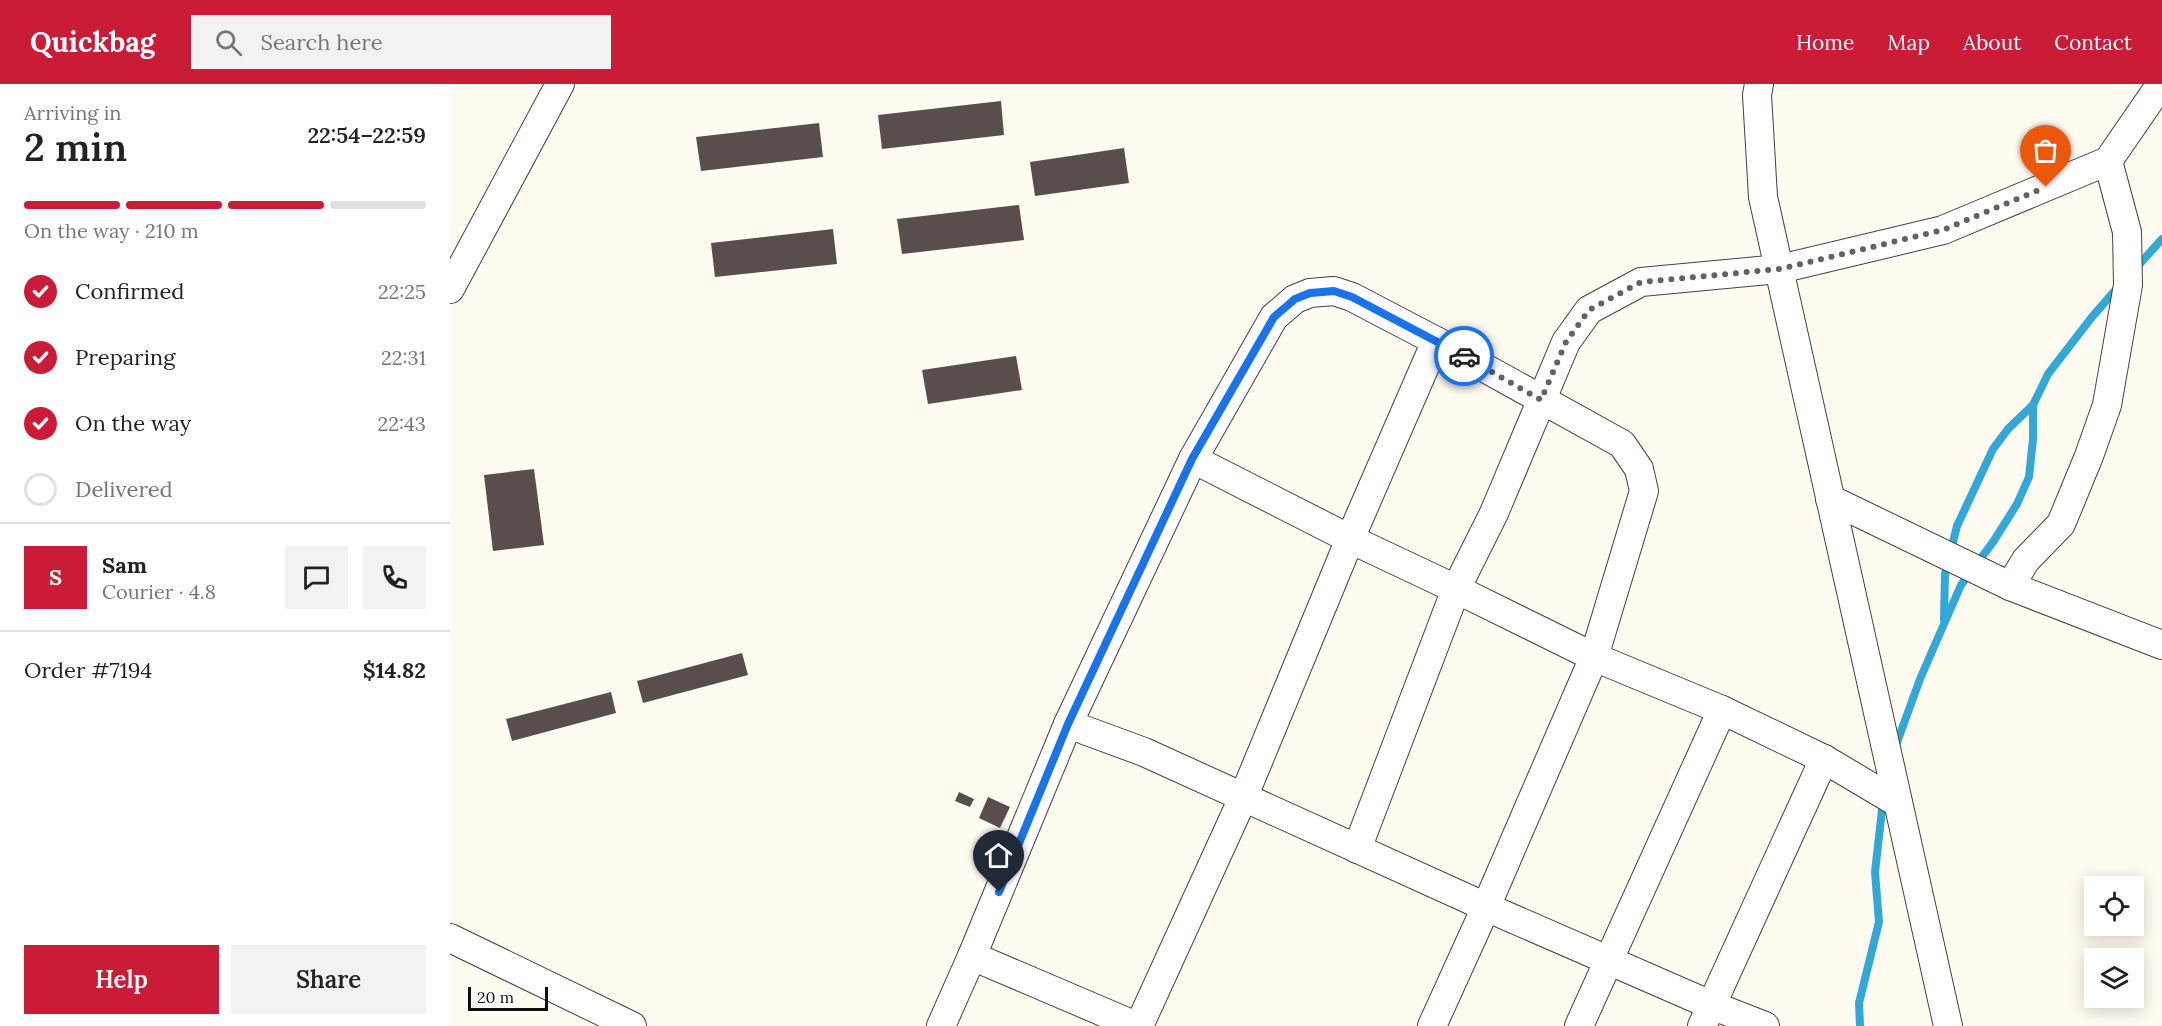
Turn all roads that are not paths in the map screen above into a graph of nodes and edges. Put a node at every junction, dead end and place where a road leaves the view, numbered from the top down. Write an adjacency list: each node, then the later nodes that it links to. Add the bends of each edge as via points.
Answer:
1 (560, 84): 6 (street)
2 (1759, 84): 5 (street, via 1762,197)
3 (2161, 84): 4 (street)
4 (2108, 161): 5 (street, via 1943,230); 12 (street, via 2127,232 2128,285 2107,405 2061,524 2026,560)
5 (1780, 269): 8 (street, via 1641,282 1589,310 1566,342); 10 (street)
6 (450, 289)
7 (1436, 340): 8 (street); 9 (street, via 1334,291 1295,299 1274,317); 11 (street)
8 (1541, 400): 13 (street, via 1494,513); 15 (street, via 1622,444 1639,468 1644,491)
9 (1192, 459): 11 (street); 17 (street)
10 (1830, 498): 12 (street); 20 (street)
11 (1350, 539): 13 (street); 19 (street)
12 (2010, 586): 14 (street)
13 (1456, 589): 15 (street); 21 (street)
14 (2162, 645)
15 (1594, 657): 16 (street); 22 (street)
16 (1722, 710): 18 (street); 25 (street)
17 (1068, 724): 19 (street, via 1144,752); 24 (street)
18 (1824, 759): 20 (street); 26 (street)
19 (1243, 798): 21 (street); 29 (street)
20 (1898, 803): 33 (street)
21 (1358, 849): 22 (street)
22 (1486, 907): 25 (street); 30 (street)
23 (450, 938): 27 (street)
24 (972, 956): 28 (street); 29 (street)
25 (1608, 960): 26 (street); 31 (street)
26 (1707, 1015): 32 (street)
27 (632, 1026)
28 (940, 1026)
29 (1138, 1026)
30 (1432, 1026)
31 (1579, 1026)
32 (1766, 1026)
33 (1948, 1026)

